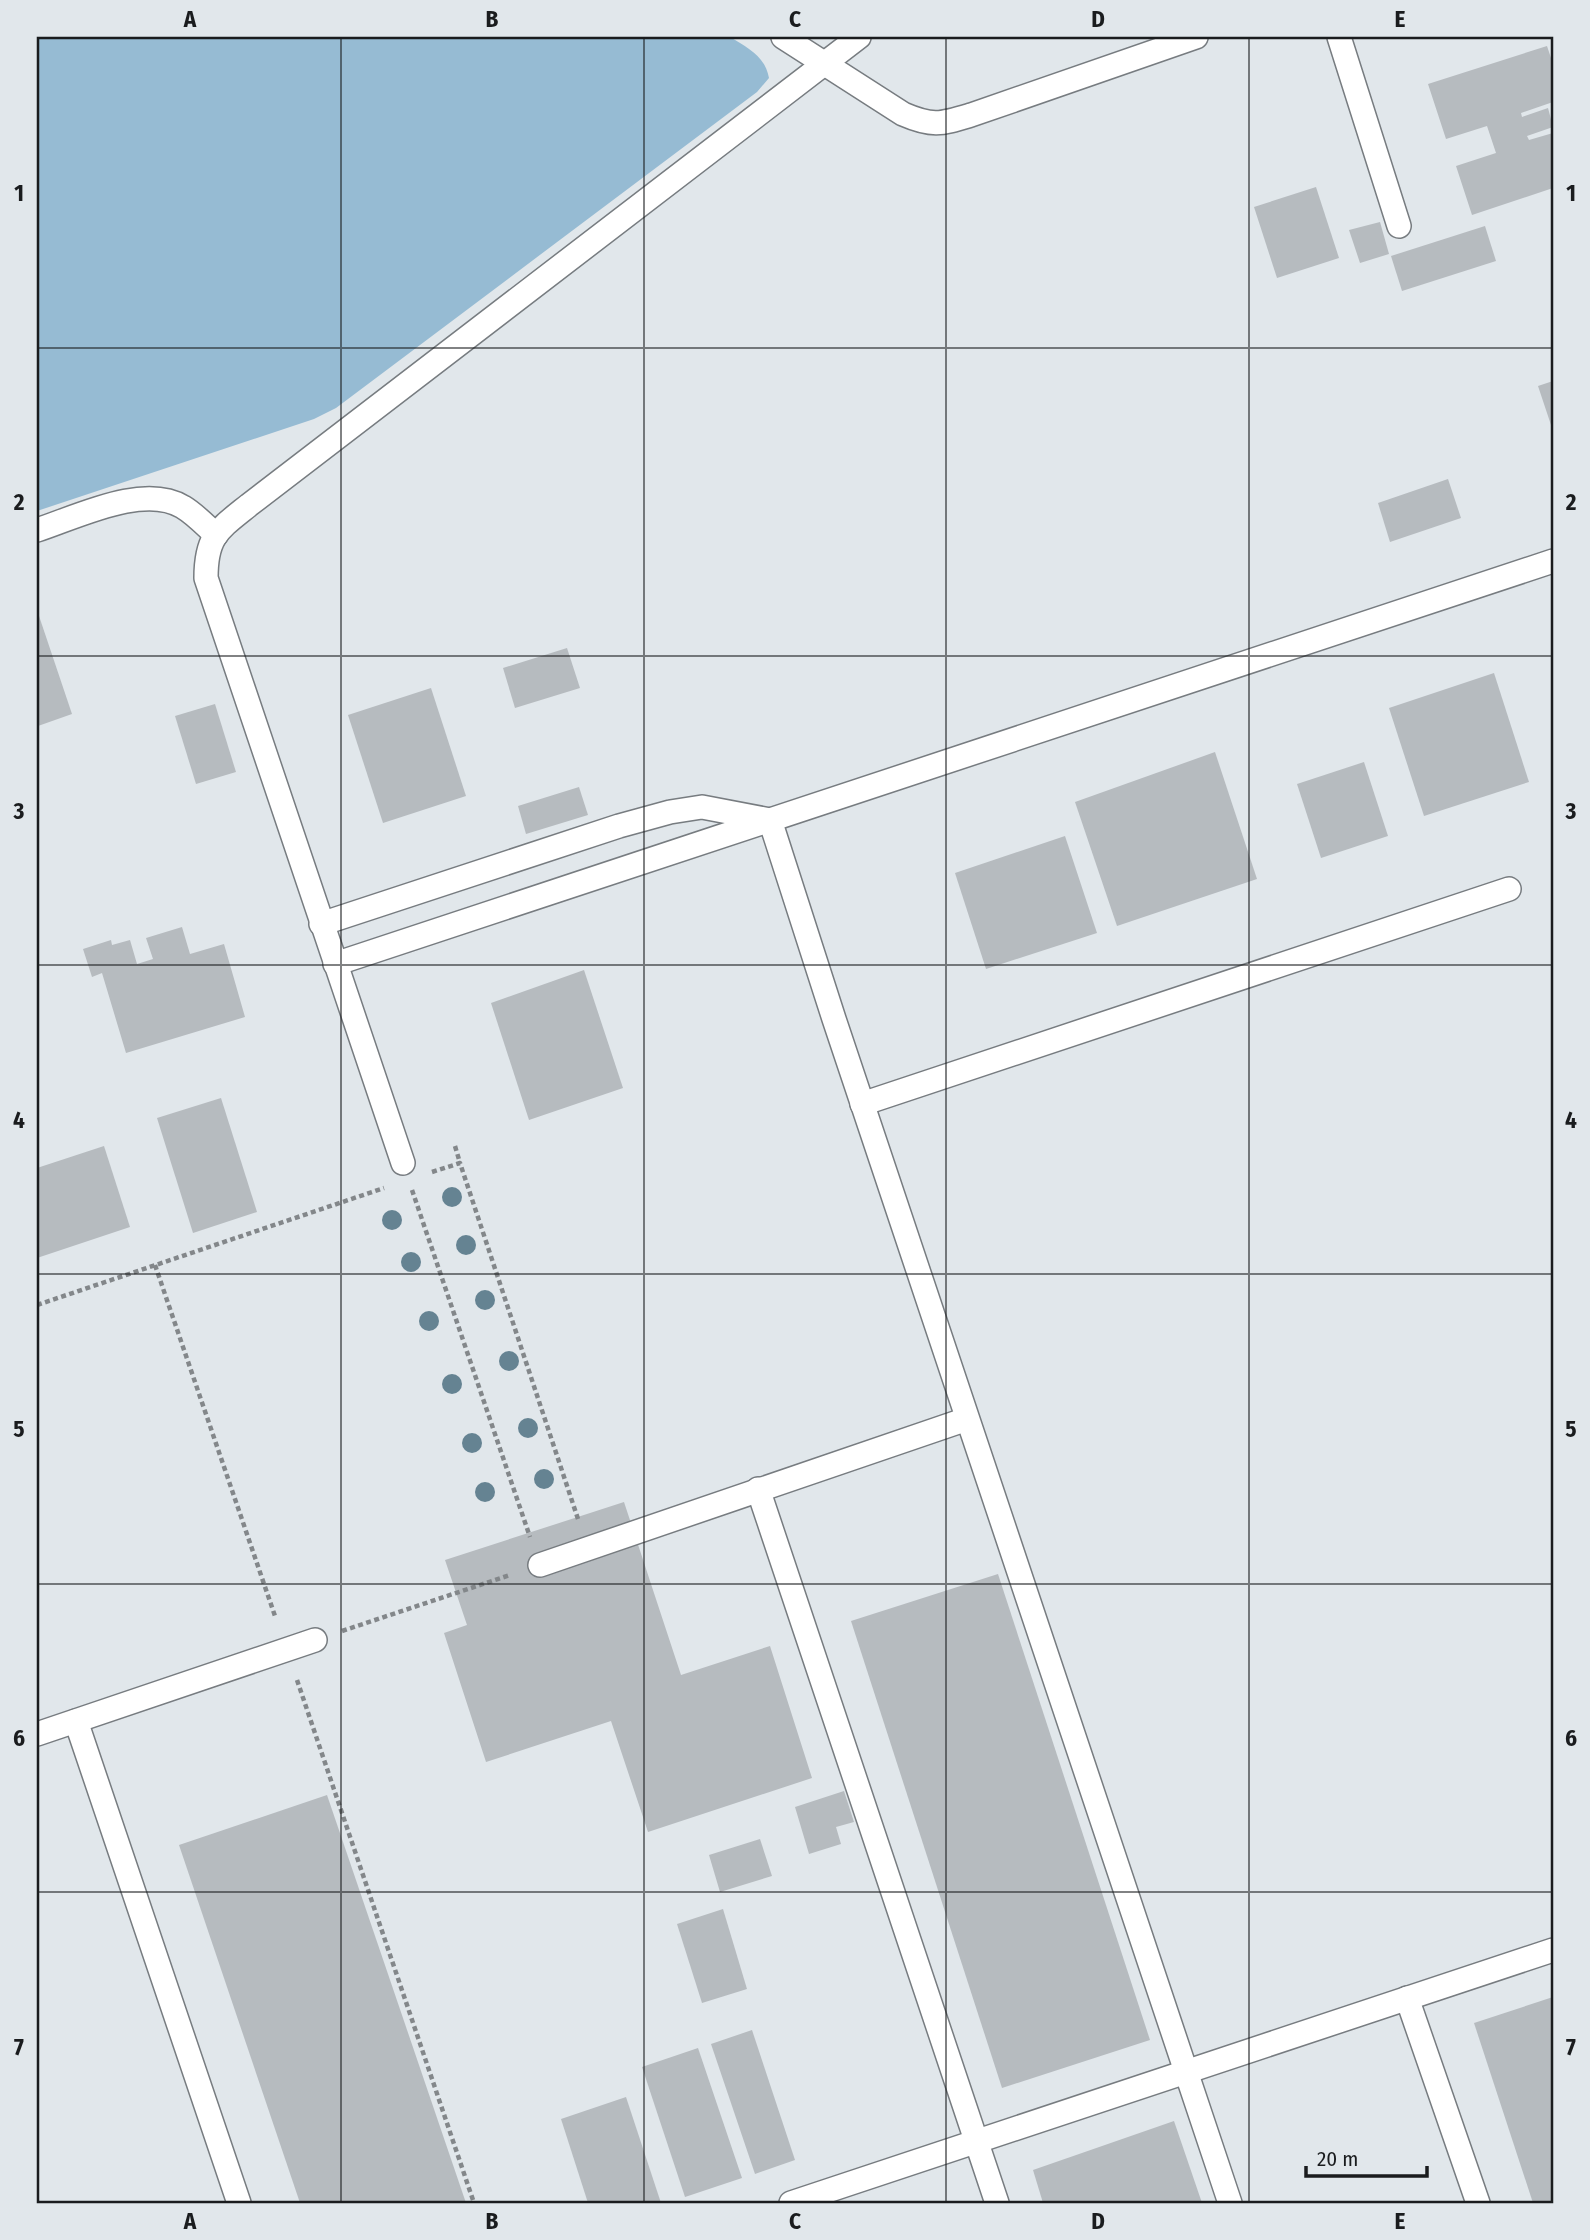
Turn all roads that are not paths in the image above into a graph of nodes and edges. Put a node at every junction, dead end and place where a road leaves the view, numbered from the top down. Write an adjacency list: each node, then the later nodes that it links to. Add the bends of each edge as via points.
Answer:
1 (783, 37): 5 (lane)
2 (859, 37): 5 (lane)
3 (1196, 37): 5 (lane, via 946,122 924,123 903,114)
4 (1339, 37): 6 (lane)
5 (825, 63): 8 (lane, via 260,496)
6 (1399, 226)
7 (37, 530): 8 (lane, via 121,502 154,497 182,506)
8 (216, 535): 12 (lane, via 210,542 206,578)
9 (1553, 561): 10 (lane)
10 (770, 820): 12 (lane, via 702,807 670,812); 13 (lane); 14 (lane)
11 (1509, 889): 14 (lane)
12 (321, 924): 13 (lane)
13 (335, 964): 15 (lane)
14 (862, 1104): 16 (lane)
15 (405, 1171)
16 (967, 1419): 17 (lane); 24 (lane)
17 (758, 1489): 18 (lane); 25 (lane)
18 (540, 1565)
19 (315, 1640): 20 (lane)
20 (76, 1721): 21 (lane); 26 (lane)
21 (37, 1734)
22 (1553, 1950): 23 (lane)
23 (1407, 1998): 24 (lane); 30 (lane)
24 (1186, 2072): 25 (lane); 29 (lane)
25 (977, 2141): 27 (lane); 28 (lane)
26 (239, 2203)
27 (791, 2203)
28 (997, 2203)
29 (1230, 2203)
30 (1478, 2203)

